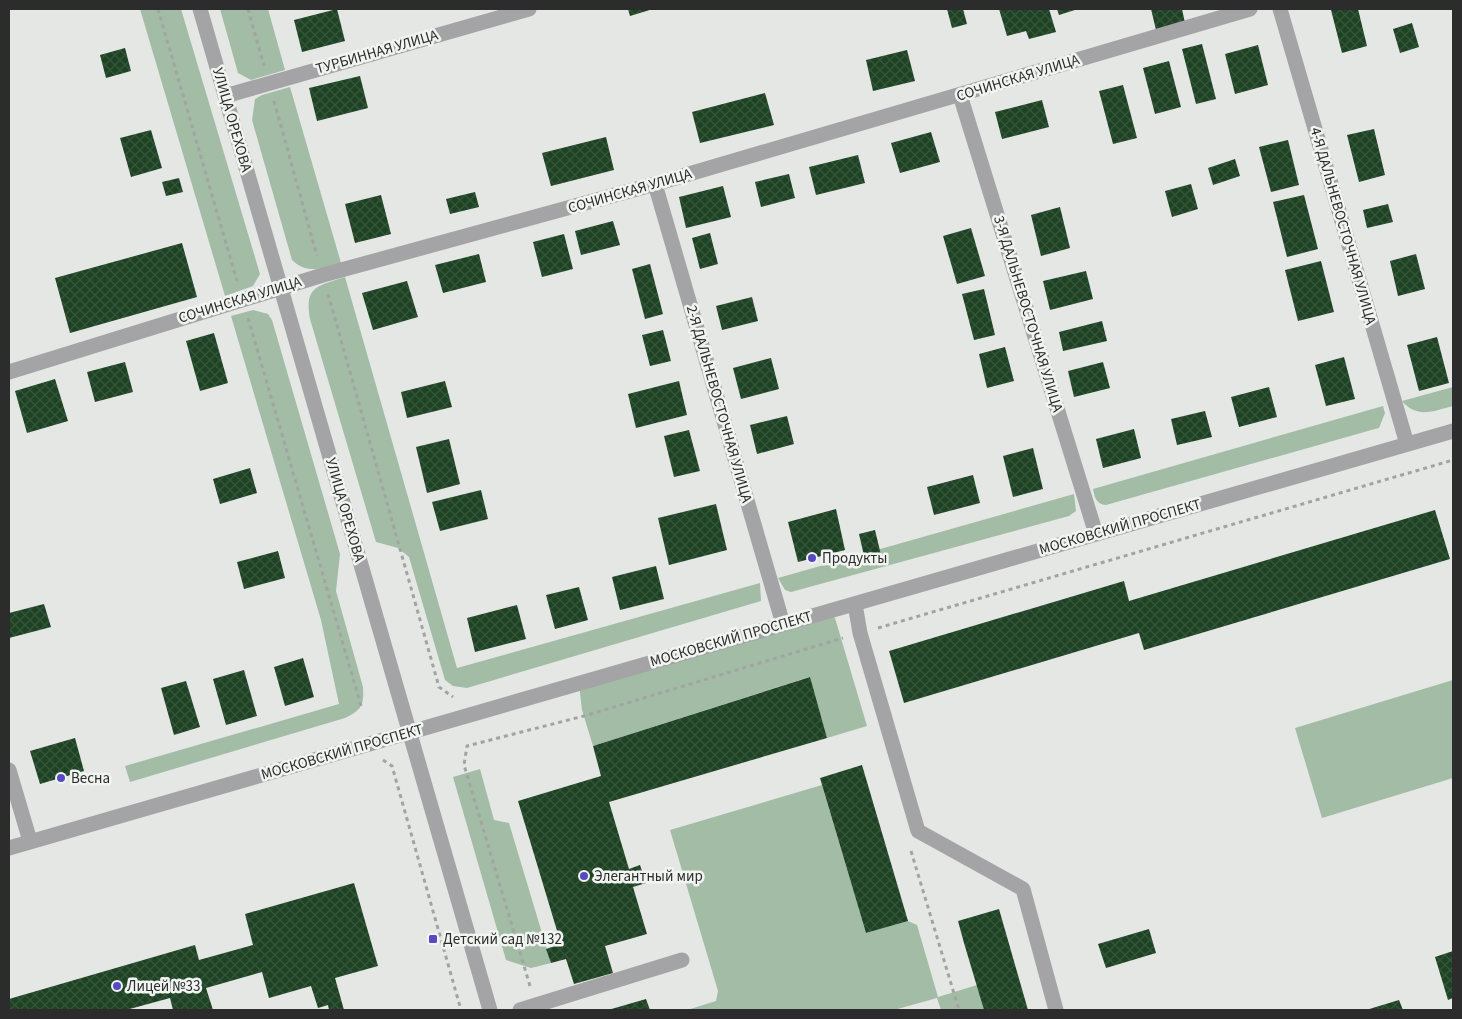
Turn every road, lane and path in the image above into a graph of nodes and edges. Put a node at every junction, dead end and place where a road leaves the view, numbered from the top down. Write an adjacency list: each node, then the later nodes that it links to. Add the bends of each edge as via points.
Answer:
1 (158, 9): 13 (path)
2 (200, 9): 9 (street, УЛИЦА ОРЕХОВА)
3 (248, 9): 7 (path)
4 (529, 9): 7 (street, ТУРБИННАЯ УЛИЦА)
5 (1250, 9): 8 (street, СОЧИНСКАЯ УЛИЦА)
6 (1280, 9): 16 (street, 4-Я ДАЛЬНЕВОСТОЧНАЯ УЛИЦА)
7 (269, 84): 9 (street, ТУРБИННАЯ УЛИЦА); 11 (path)
8 (960, 95): 10 (street, СОЧИНСКАЯ УЛИЦА); 17 (street, 3-Я ДАЛЬНЕВОСТОЧНАЯ УЛИЦА)
9 (225, 96): 12 (street, УЛИЦА ОРЕХОВА)
10 (655, 184): 11 (street, СОЧИНСКАЯ УЛИЦА); 19 (street, 2-Я ДАЛЬНЕВОСТОЧНАЯ УЛИЦА)
11 (323, 275): 12 (street, СОЧИНСКАЯ УЛИЦА); 20 (path, via 439,687)
12 (281, 288): 13 (street, СОЧИНСКАЯ УЛИЦА); 22 (street, УЛИЦА ОРЕХОВА)
13 (242, 299): 14 (street, СОЧИНСКАЯ УЛИЦА); 21 (path)
14 (9, 372)
15 (1453, 431): 16 (street, МОСКОВСКИЙ ПРОСПЕКТ)
16 (1407, 444): 17 (street, МОСКОВСКИЙ ПРОСПЕКТ)
17 (1096, 534): 18 (street, МОСКОВСКИЙ ПРОСПЕКТ)
18 (854, 604): 19 (street, МОСКОВСКИЙ ПРОСПЕКТ); 31 (street, via 918,832 1023,889)
19 (783, 624): 22 (street, МОСКОВСКИЙ ПРОСПЕКТ)
20 (453, 697)
21 (362, 709)
22 (410, 732): 25 (street, МОСКОВСКИЙ ПРОСПЕКТ); 29 (street, УЛИЦА ОРЕХОВА)
23 (380, 759): 28 (path, via 392,766)
24 (9, 770): 25 (street)
25 (30, 841): 26 (street, МОСКОВСКИЙ ПРОСПЕКТ)
26 (9, 848)
27 (682, 960): 30 (street)
28 (461, 1010)
29 (490, 1010)
30 (520, 1010)
31 (1056, 1010)

